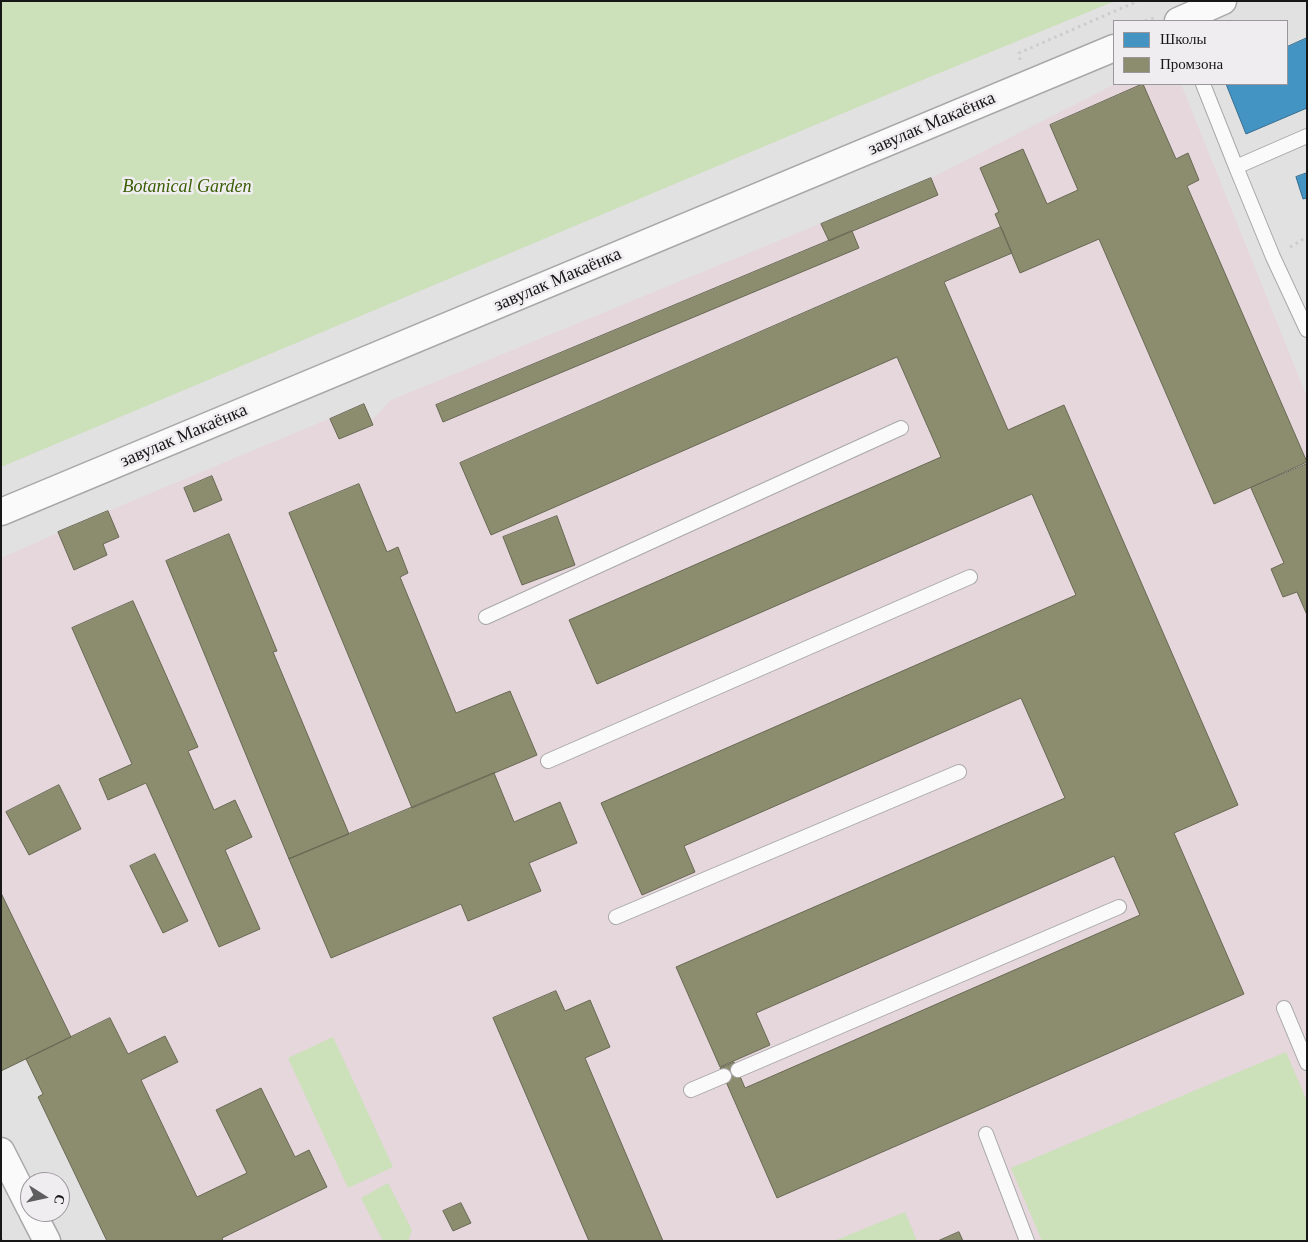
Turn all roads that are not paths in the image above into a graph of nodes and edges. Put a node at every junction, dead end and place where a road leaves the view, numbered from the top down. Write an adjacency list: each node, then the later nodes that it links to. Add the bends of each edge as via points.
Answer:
1 (1223, 1): 2 (street)
2 (1181, 20)
3 (1113, 48): 9 (street, завулак Макаёнка)
4 (1204, 85): 6 (lane)
5 (1307, 136): 6 (lane)
6 (1236, 167): 7 (lane)
7 (1307, 330)
8 (901, 428): 11 (lane)
9 (1, 512)
10 (970, 577): 12 (lane)
11 (486, 617)
12 (548, 761)
13 (958, 772): 15 (lane)
14 (1119, 907): 18 (lane)
15 (616, 917)
16 (1284, 1008): 17 (lane)
17 (1307, 1063)
18 (738, 1070)
19 (724, 1076): 20 (lane)
20 (691, 1090)
21 (986, 1134): 26 (lane)
22 (1, 1150): 23 (street)
23 (20, 1188)
24 (37, 1222): 25 (street)
25 (47, 1241)
26 (1026, 1241)

